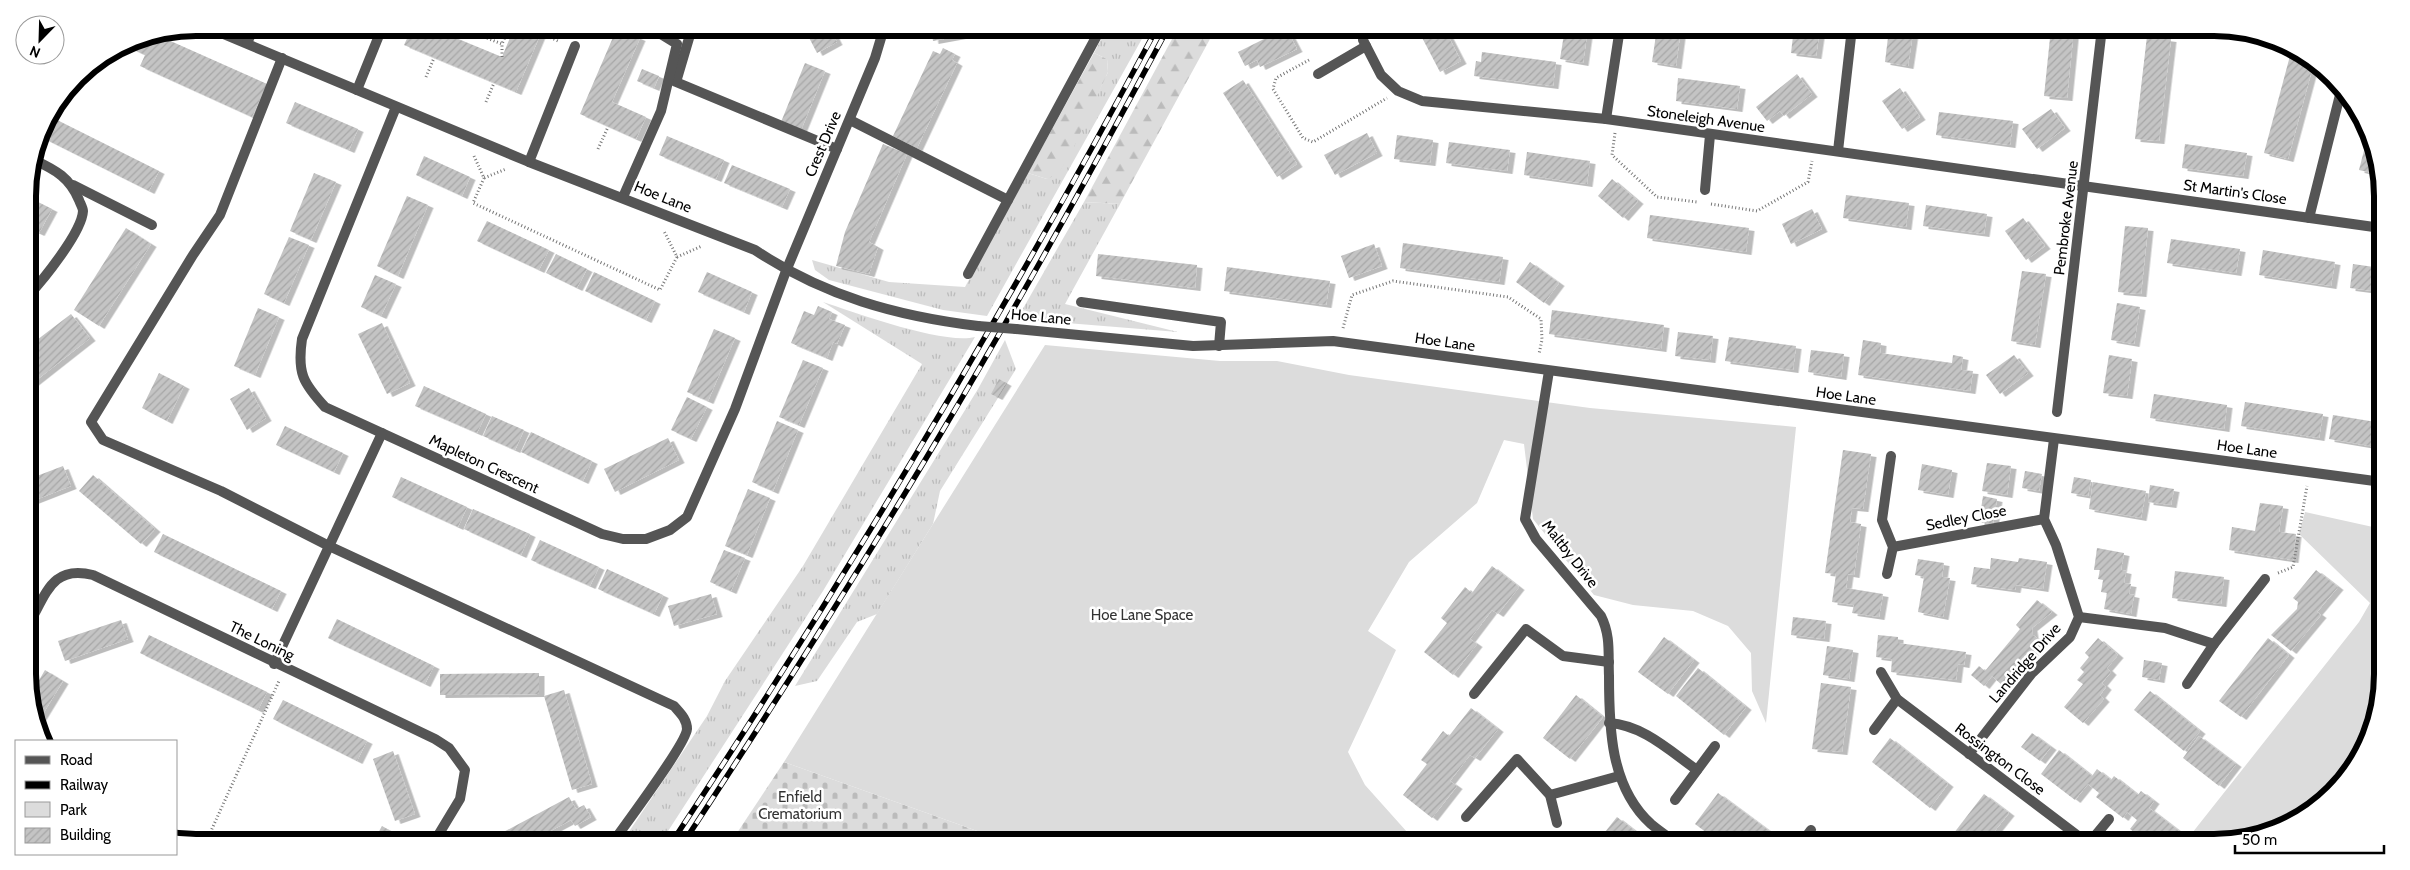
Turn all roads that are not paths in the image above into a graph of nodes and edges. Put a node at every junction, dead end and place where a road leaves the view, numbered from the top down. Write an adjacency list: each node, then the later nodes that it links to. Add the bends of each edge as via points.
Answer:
1 (229, 36): 12 (street, Hoe Lane)
2 (250, 36): 12 (street)
3 (379, 36): 17 (street)
4 (664, 36): 30 (street, via 677,44 661,111)
5 (690, 36): 23 (street, via 676,82)
6 (882, 36): 21 (street, Crest Drive)
7 (1097, 36): 31 (street)
8 (1363, 36): 14 (street, Stoneleigh Avenue)
9 (1619, 36): 20 (street)
10 (1851, 36): 24 (street)
11 (2101, 36): 28 (street, Pembroke Avenue)
12 (247, 43): 15 (street, Hoe Lane)
13 (575, 46): 25 (street)
14 (1366, 46): 16 (street); 20 (street, Stoneleigh Avenue, via 1381,75 1398,91 1422,101)
15 (282, 58): 17 (street, Hoe Lane); 47 (street, via 220,215 192,255 91,422 103,440 221,491)
16 (1318, 74)
17 (357, 90): 19 (street, Hoe Lane)
18 (2339, 98): 32 (street)
19 (396, 107): 25 (street, Hoe Lane); 42 (street, Mapleton Crescent, via 302,339 298,361 308,387 326,407)
20 (1606, 119): 22 (street, Stoneleigh Avenue)
21 (850, 120): 23 (street, Crest Drive); 31 (street)
22 (1710, 135): 24 (street, Stoneleigh Avenue); 29 (street)
23 (837, 149): 35 (street, Crest Drive)
24 (1838, 151): 28 (street, Stoneleigh Avenue)
25 (529, 162): 30 (street, Hoe Lane)
26 (40, 163): 27 (street)
27 (73, 185): 33 (street); 37 (street, via 83,210 79,224 48,276)
28 (2085, 187): 32 (street, St Martin's Close); 41 (street, Pembroke Avenue)
29 (1704, 190)
30 (623, 197): 35 (street, Hoe Lane, via 755,250)
31 (1008, 200): 36 (street)
32 (2309, 218): 34 (street, St Martin's Close)
33 (152, 224)
34 (2374, 227)
35 (786, 271): 39 (street, Hoe Lane, bridge, via 833,293 929,319); 42 (street, Mapleton Crescent, via 735,409 687,517 670,530 646,539 623,539 602,534)
36 (968, 274)
37 (37, 287)
38 (1081, 302): 39 (street, via 1221,322)
39 (1219, 346): 40 (street, Hoe Lane, via 1342,343)
40 (1549, 371): 43 (street, Hoe Lane); 54 (street, Maltby Drive, via 1525,519 1536,539 1601,616 1608,631)
41 (2057, 412)
42 (382, 433): 47 (street)
43 (2054, 439): 45 (street, Hoe Lane); 46 (street)
44 (1892, 456): 48 (street, via 1882,520)
45 (2374, 481)
46 (2044, 519): 48 (street, Sedley Close); 52 (street, Landridge Drive, via 2056,545)
47 (329, 546): 55 (street); 77 (street, via 674,706 684,717 687,730)
48 (1893, 547): 49 (street)
49 (1887, 574)
50 (2265, 579): 53 (street)
51 (36, 611): 55 (street, The Loning, via 48,590 66,573 78,571 93,575)
52 (2079, 617): 53 (street, via 2165,628); 63 (street, Landridge Drive, via 2070,637 2032,673)
53 (2214, 644): 57 (street)
54 (1608, 662): 58 (street, via 1563,656 1526,629); 60 (street, Maltby Drive)
55 (274, 664): 76 (street, The Loning, via 449,748 462,763 465,782 460,798)
56 (1881, 672): 59 (street, Rossington Close)
57 (2187, 684)
58 (1474, 694)
59 (1897, 699): 61 (street); 63 (street, Rossington Close)
60 (1609, 723): 64 (street, via 1624,724 1640,731); 65 (street, Maltby Drive)
61 (1874, 730)
62 (1715, 746): 64 (street)
63 (1969, 754): 74 (street, Rossington Close)
64 (1697, 770): 67 (street)
65 (1619, 776): 66 (street); 72 (street, Maltby Drive, via 1627,794 1650,823)
66 (1550, 795): 68 (street, via 1517,759); 70 (street)
67 (1675, 800)
68 (1466, 817)
69 (2109, 819): 75 (street)
70 (1557, 823)
71 (1811, 830): 73 (street)
72 (1664, 833)
73 (1809, 833)
74 (2074, 833)
75 (2097, 833)
76 (439, 834)
77 (619, 834)

